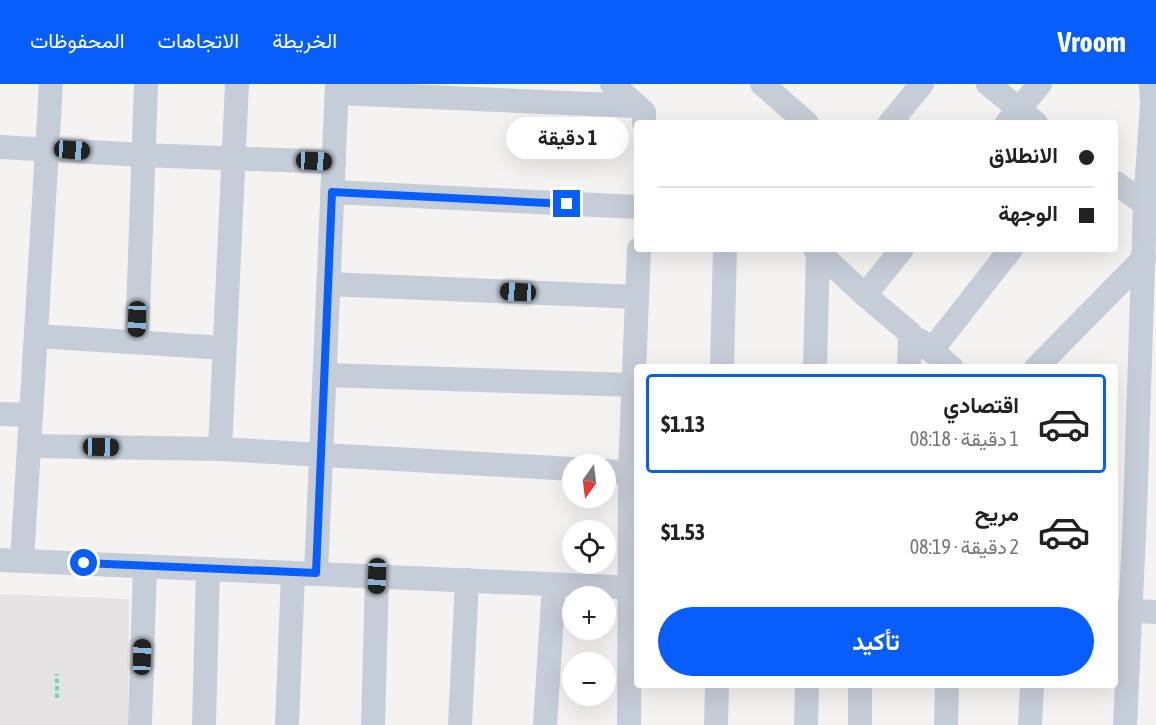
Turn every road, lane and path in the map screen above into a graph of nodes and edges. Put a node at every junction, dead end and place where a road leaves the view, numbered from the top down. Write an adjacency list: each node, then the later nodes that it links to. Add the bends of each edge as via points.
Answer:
1 (51, 84): 16 (street)
2 (146, 84): 17 (street)
3 (237, 84): 18 (street)
4 (612, 84): 11 (street)
5 (762, 84): 13 (street)
6 (922, 84): 14 (street)
7 (988, 84): 12 (street)
8 (1040, 84): 12 (street)
9 (1151, 84): 22 (street)
10 (337, 88): 11 (street); 19 (street)
11 (646, 116)
12 (1021, 119)
13 (804, 120)
14 (892, 120)
15 (0, 147): 16 (street)
16 (49, 149): 17 (street); 35 (street)
17 (143, 155): 18 (street); 36 (street)
18 (234, 158): 19 (street); 37 (street)
19 (334, 162): 21 (street)
20 (1118, 184): 22 (street)
21 (332, 192): 23 (street); 31 (street)
22 (1145, 204): 30 (street)
23 (634, 207)
24 (639, 252): 33 (street)
25 (725, 252): 40 (street)
26 (817, 252): 41 (street)
27 (819, 252): 32 (street)
28 (900, 252): 32 (street)
29 (1009, 252): 38 (street)
30 (1144, 258): 44 (street); 56 (street)
31 (328, 284): 33 (street); 45 (street)
32 (865, 295): 34 (street)
33 (637, 297): 39 (street)
34 (910, 333): 38 (street); 42 (street)
35 (37, 336): 36 (street); 48 (street)
36 (137, 342): 37 (street)
37 (224, 348): 51 (street)
38 (931, 351): 43 (street)
39 (635, 364)
40 (722, 364)
41 (815, 364)
42 (909, 364)
43 (947, 364)
44 (1040, 364)
45 (325, 375): 46 (street); 52 (street)
46 (634, 386): 49 (street)
47 (0, 414): 48 (street)
48 (31, 415): 50 (street)
49 (634, 439): 55 (street)
50 (29, 446): 51 (street); 57 (street)
51 (220, 449): 52 (street)
52 (321, 454): 53 (street); 60 (street)
53 (562, 468)
54 (616, 471): 55 (street)
55 (630, 472): 64 (street)
56 (1125, 508): 65 (street)
57 (11, 560): 58 (street)
58 (145, 566): 59 (street); 74 (street)
59 (208, 569): 60 (street); 75 (street)
60 (305, 573): 61 (street); 76 (street)
61 (377, 576): 62 (street); 77 (street)
62 (467, 580): 63 (street); 78 (street)
63 (554, 585): 64 (street); 79 (street)
64 (634, 588): 80 (street)
65 (1123, 610): 66 (street); 86 (street)
66 (1156, 612)
67 (57, 674): 73 (path)
68 (717, 688): 81 (street)
69 (807, 688): 82 (street)
70 (860, 688): 83 (street)
71 (947, 688): 84 (street)
72 (1032, 688): 85 (street)
73 (57, 698)
74 (140, 725)
75 (204, 725)
76 (287, 725)
77 (373, 725)
78 (460, 725)
79 (545, 725)
80 (630, 725)
81 (716, 725)
82 (806, 725)
83 (860, 725)
84 (946, 725)
85 (1030, 725)
86 (1125, 725)

